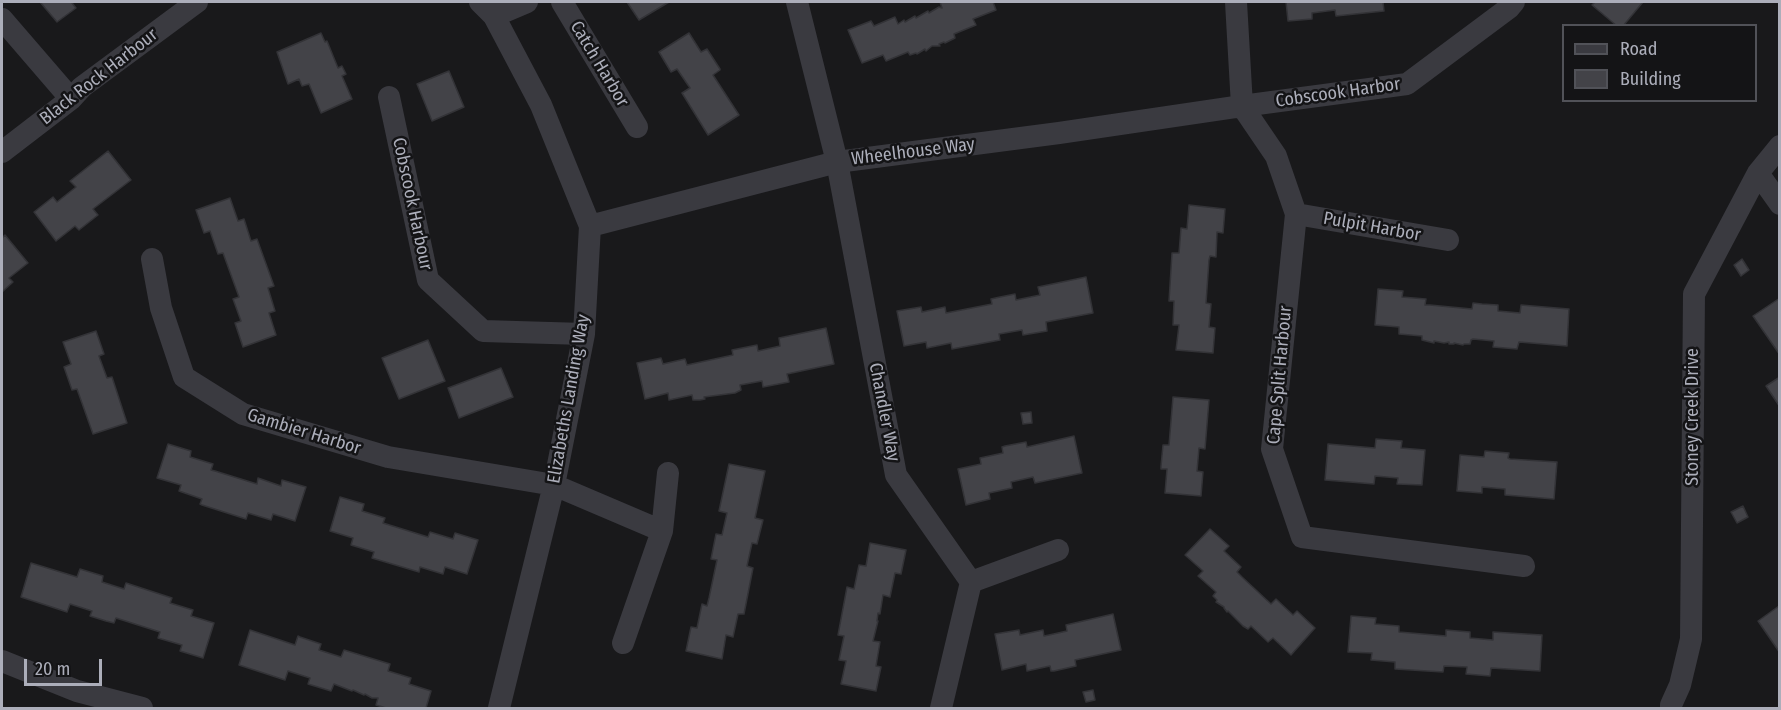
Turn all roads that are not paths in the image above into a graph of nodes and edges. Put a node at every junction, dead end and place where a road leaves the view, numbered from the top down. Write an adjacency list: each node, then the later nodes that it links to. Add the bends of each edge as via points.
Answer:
1 (197, 2): 10 (street, Black Rock Harbour, via 81,87)
2 (526, 2): 7 (street)
3 (562, 2): 12 (street, Catch Harbor)
4 (797, 2): 15 (street, Chandler Way)
5 (1236, 2): 11 (street)
6 (1514, 2): 11 (street, Cobscook Harbor, via 1407,84)
7 (487, 8): 19 (street, Elizabeths Landing Way, via 540,105)
8 (2, 19): 10 (street)
9 (389, 97): 22 (street, Cobscook Harbour, via 428,280 483,331)
10 (71, 99): 14 (street, Black Rock Harbour)
11 (1242, 106): 15 (street, Wheelhouse Way); 18 (street, Cape Split Harbour, via 1276,156)
12 (637, 127)
13 (1779, 146): 16 (street, Stoney Creek Drive)
14 (2, 152)
15 (837, 162): 19 (street, Wheelhouse Way); 28 (street, Chandler Way, via 896,474)
16 (1758, 172): 17 (street); 34 (street, Stoney Creek Drive, via 1694,294 1691,639)
17 (1779, 204)
18 (1296, 214): 20 (street, Pulpit Harbor); 27 (street, Cape Split Harbour, via 1272,449 1302,537)
19 (590, 226): 22 (street, Elizabeths Landing Way)
20 (1448, 240)
21 (152, 259): 24 (street, Gambier Harbor, via 161,308 184,377 243,414 388,457)
22 (584, 334): 24 (street, Elizabeths Landing Way)
23 (668, 473): 25 (street)
24 (554, 486): 25 (street, Gambier Harbor); 32 (street, Elizabeths Landing Way)
25 (662, 531): 29 (street)
26 (1058, 550): 28 (street)
27 (1524, 567)
28 (971, 582): 33 (street)
29 (623, 643)
30 (2, 661): 31 (street, via 77,691)
31 (142, 708)
32 (499, 708)
33 (940, 708)
34 (1671, 708)

